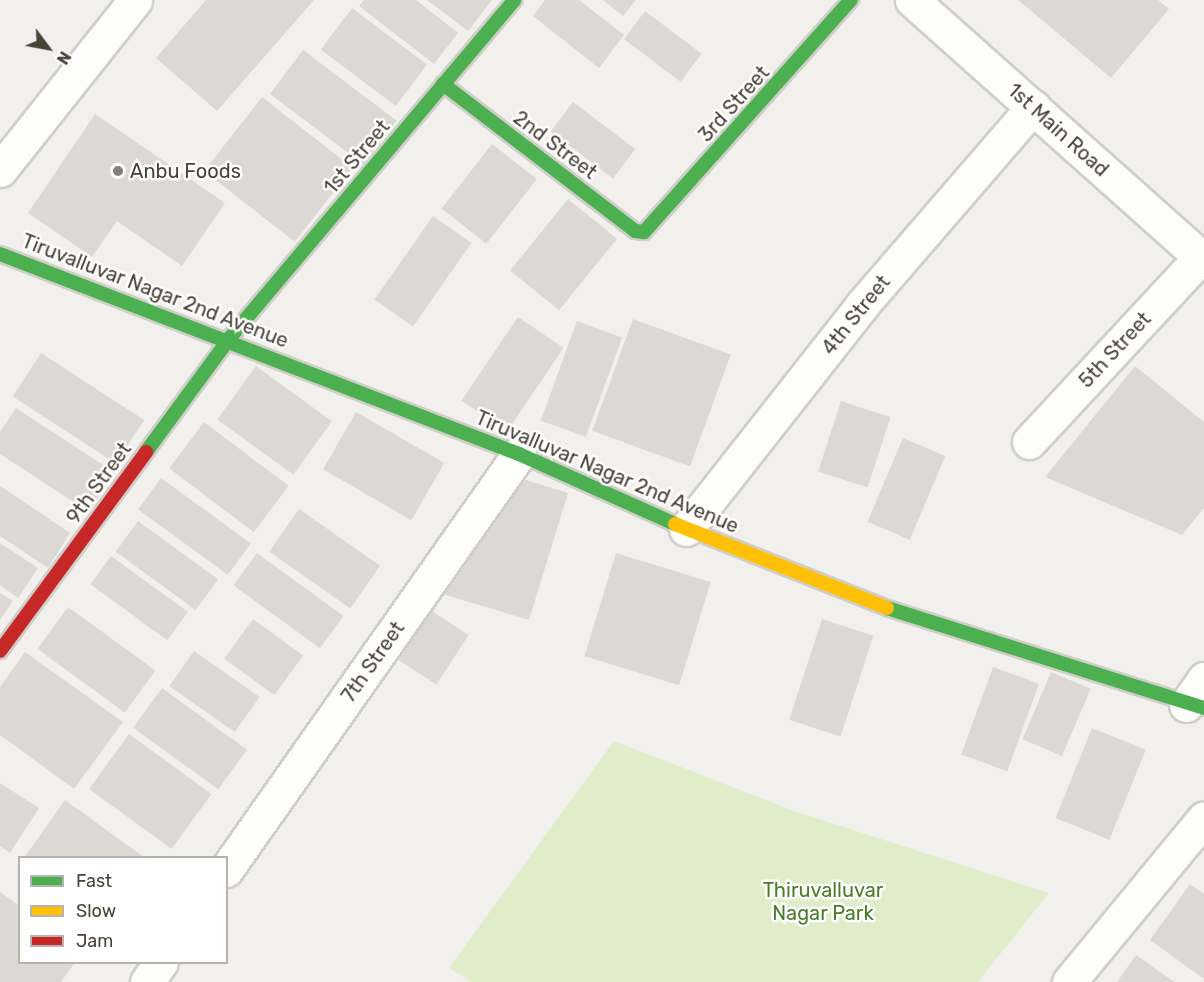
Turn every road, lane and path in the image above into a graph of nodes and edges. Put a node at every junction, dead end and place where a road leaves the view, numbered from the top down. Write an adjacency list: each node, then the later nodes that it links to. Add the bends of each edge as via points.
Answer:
1 (135, 0): 7 (street)
2 (514, 0): 5 (street, 1st Street)
3 (851, 0): 8 (street, 3rd Street)
4 (912, 0): 6 (street, 1st Main Road)
5 (443, 84): 8 (street, 2nd Street, via 635,231); 11 (street, 1st Street)
6 (1033, 107): 10 (street, 1st Main Road); 14 (street, 4th Street, via 862,305)
7 (0, 170)
8 (644, 232)
9 (0, 254): 11 (street, Tiruvalluvar Nagar 2nd Avenue)
10 (1202, 259): 12 (street, 5th Street)
11 (229, 339): 13 (street, Tiruvalluvar Nagar 2nd Avenue); 15 (street, 9th Street)
12 (1029, 442)
13 (519, 454): 14 (street, Tiruvalluvar Nagar 2nd Avenue); 18 (street, 7th Street)
14 (686, 529): 16 (street, Tiruvalluvar Nagar 2nd Avenue, via 933,626)
15 (0, 651)
16 (1198, 697)
17 (1204, 818): 21 (street)
18 (228, 867)
19 (160, 964): 20 (street)
20 (147, 982)
21 (1069, 982)

